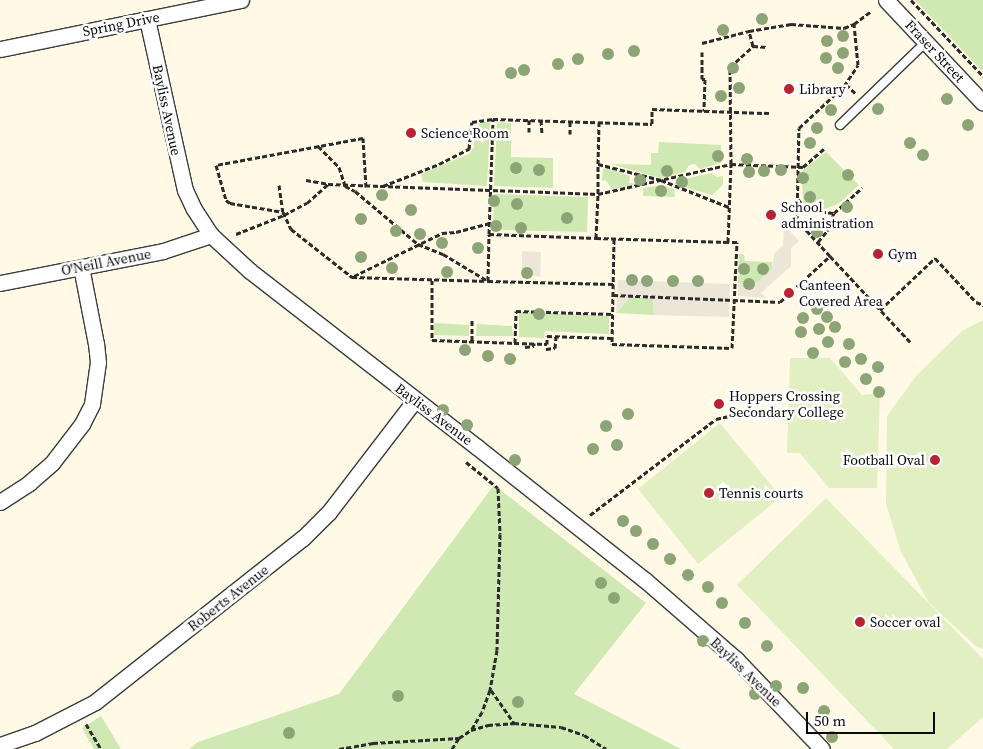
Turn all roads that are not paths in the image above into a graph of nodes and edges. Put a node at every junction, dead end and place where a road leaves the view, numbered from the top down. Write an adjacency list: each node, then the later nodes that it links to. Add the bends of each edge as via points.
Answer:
1 (242, 0): 3 (street, Spring Drive)
2 (886, 0): 4 (street, Fraser Street)
3 (147, 19): 5 (street, Spring Drive); 8 (street, Bayliss Avenue, via 185,190)
4 (926, 42): 6 (street, Fraser Street); 7 (lane)
5 (0, 48)
6 (983, 103)
7 (840, 124)
8 (211, 235): 9 (street, O'Neill Avenue, via 164,251); 11 (street, Bayliss Avenue, via 250,272)
9 (81, 267): 10 (street, O'Neill Avenue); 12 (street, via 98,362 92,404 82,424 52,463)
10 (0, 283)
11 (415, 400): 13 (street, Roberts Avenue, via 329,512 302,538 95,702 35,733); 14 (street, Bayliss Avenue, via 644,580 722,647)
12 (0, 502)
13 (0, 745)
14 (822, 749)

